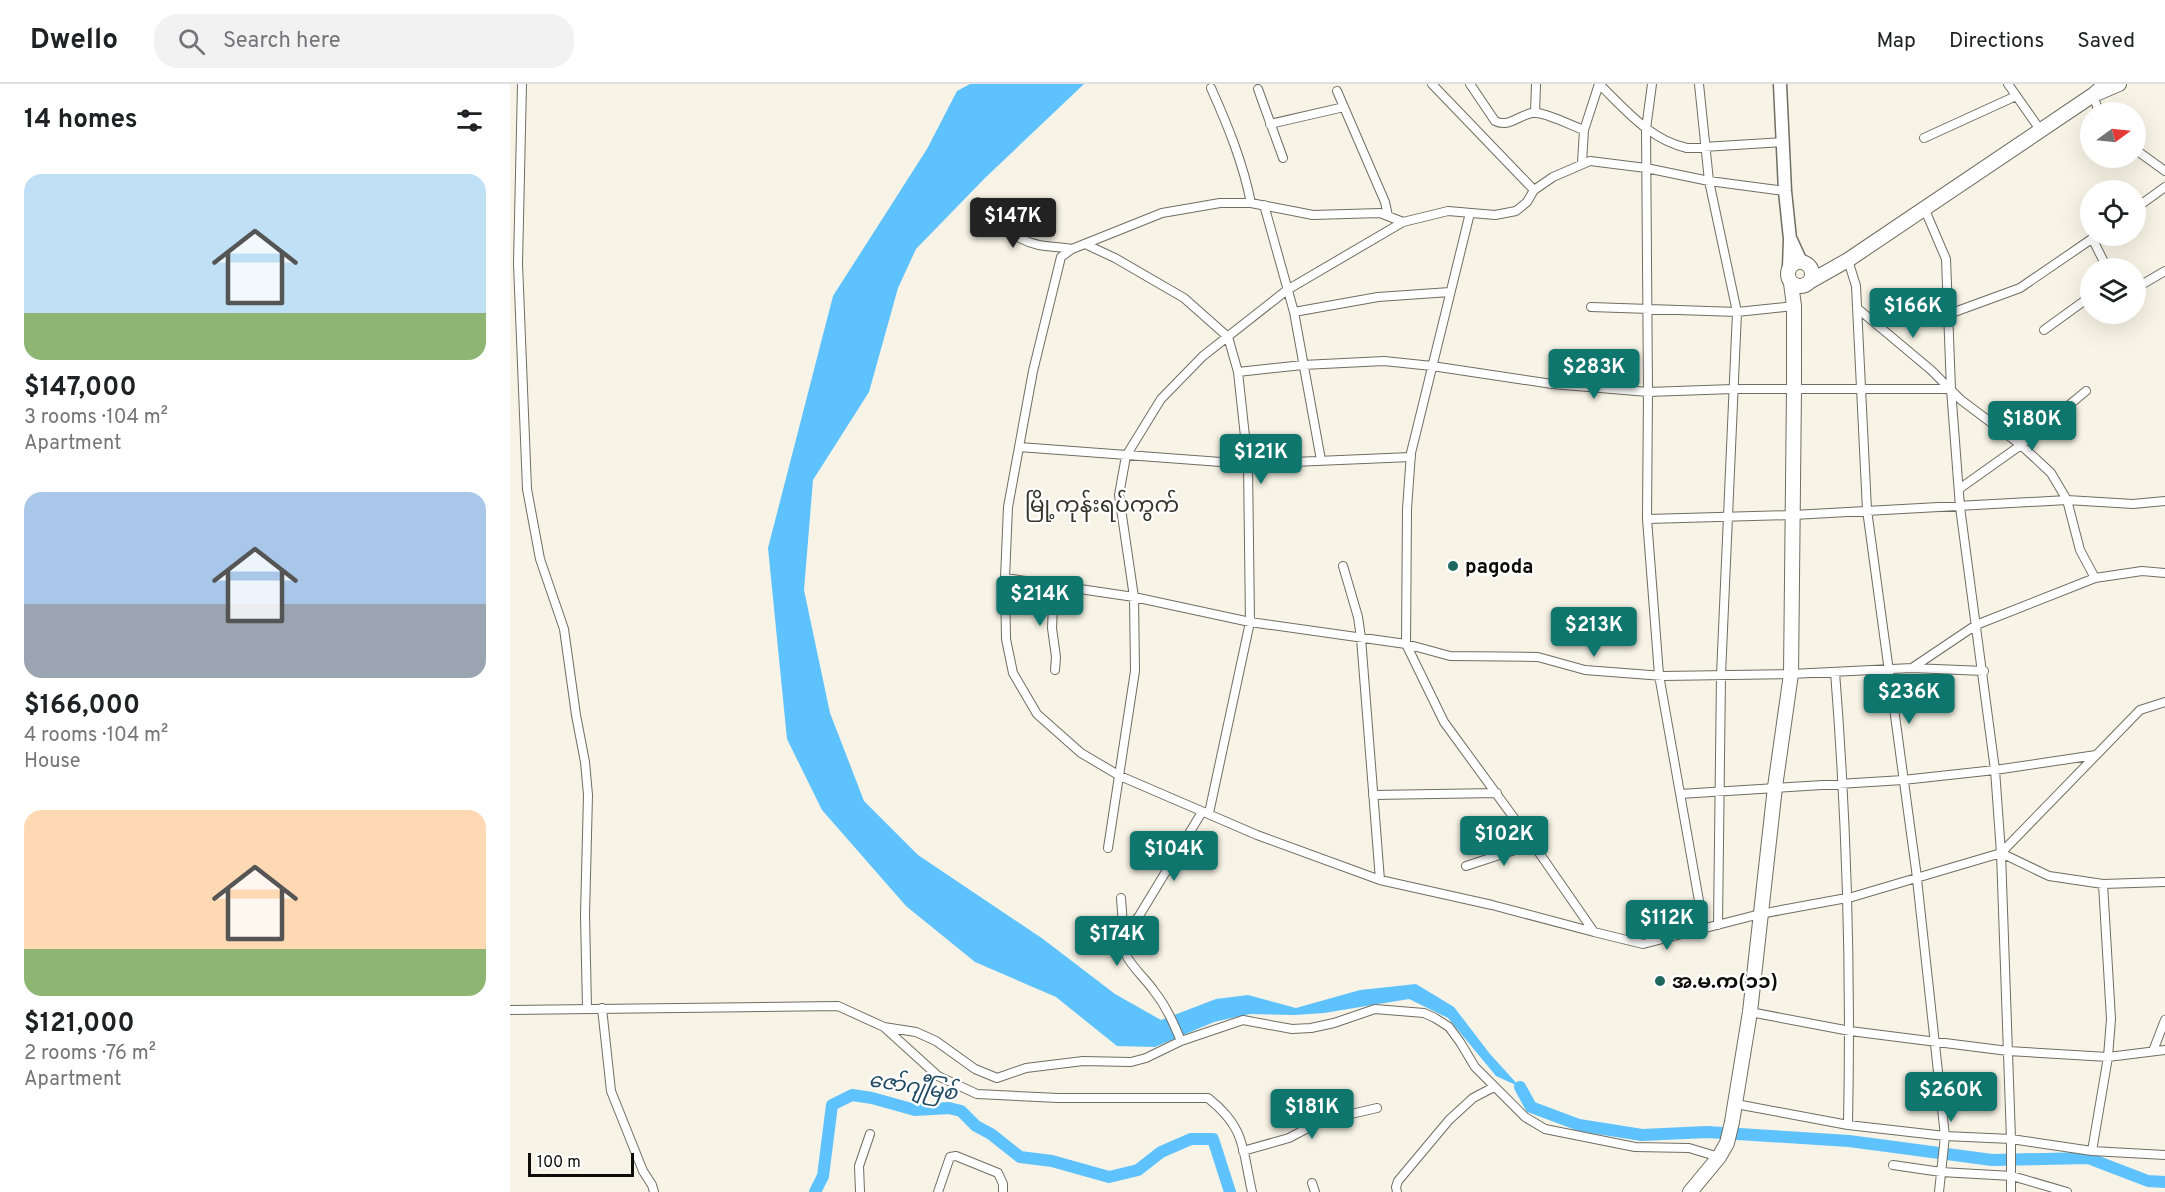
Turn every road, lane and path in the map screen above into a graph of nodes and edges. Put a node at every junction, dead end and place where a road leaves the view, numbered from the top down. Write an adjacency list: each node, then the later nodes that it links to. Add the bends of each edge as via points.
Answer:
1 (522, 84): 131 (street, via 518,264 527,489 540,559 564,629 585,762)
2 (1432, 84): 33 (street)
3 (1470, 84): 18 (street, via 1495,121 1506,124)
4 (1536, 84): 18 (street)
5 (1652, 84): 20 (street)
6 (1699, 84): 25 (street)
7 (1780, 84): 24 (main road)
8 (2008, 84): 15 (street)
9 (2106, 84): 14 (highway)
10 (2119, 84): 14 (highway)
11 (1211, 88): 37 (street, via 1231,133)
12 (1258, 89): 19 (street)
13 (1337, 91): 17 (street)
14 (2093, 95): 16 (street); 22 (highway)
15 (2016, 96): 22 (street); 23 (street)
16 (2095, 102)
17 (1344, 107): 19 (street); 41 (street)
18 (1535, 113): 21 (street)
19 (1270, 124): 27 (street)
20 (1646, 129): 21 (street, via 1599,84); 25 (street, via 1671,145); 29 (street)
21 (1584, 130): 28 (street)
22 (2041, 131): 39 (highway)
23 (1924, 138)
24 (1783, 142): 25 (street); 34 (main road)
25 (1704, 148): 31 (street)
26 (2146, 157): 30 (street)
27 (1283, 158)
28 (1582, 162): 29 (street); 33 (street)
29 (1646, 168): 31 (street); 57 (street)
30 (2165, 171)
31 (1709, 181): 34 (street); 59 (street)
32 (2165, 187): 35 (street)
33 (1534, 190): 40 (street, via 1516,211 1495,215)
34 (1785, 191): 46 (main road, via 1790,239)
35 (2146, 201)
36 (978, 202): 45 (street, via 1016,237 1038,245)
37 (1251, 203): 38 (street); 43 (street, via 1220,203 1162,213)
38 (1264, 205): 41 (street, via 1313,215); 51 (street)
39 (1925, 210): 47 (highway); 60 (street, via 1946,258)
40 (1470, 213): 42 (street, via 1448,211); 52 (street)
41 (1388, 216): 42 (street)
42 (1403, 222): 51 (street)
43 (1085, 244): 45 (street); 62 (street, via 1184,298)
44 (2081, 246): 60 (street, via 2020,288)
45 (1072, 249): 73 (street, via 1061,257)
46 (1799, 264): 47 (highway); 50 (highway, via 1788,276); 50 (highway, via 1812,272)
47 (1843, 264): 50 (highway); 56 (street, via 1856,286)
48 (2165, 272): 49 (street)
49 (2146, 282)
50 (1801, 284): 54 (highway)
51 (1287, 290): 58 (street); 62 (street)
52 (1450, 292): 58 (street, via 1378,297); 64 (street)
53 (2080, 304): 61 (street)
54 (1794, 306): 59 (street); 68 (highway)
55 (1591, 307): 57 (street)
56 (1857, 308): 66 (street); 69 (street)
57 (1647, 310): 59 (street); 71 (street)
58 (1294, 312): 63 (street)
59 (1737, 312): 67 (street)
60 (1949, 314): 66 (street)
61 (2044, 330)
62 (1228, 338): 65 (street); 74 (street, via 1203,356 1161,399)
63 (1303, 365): 64 (street, via 1383,361); 65 (street); 76 (street)
64 (1431, 366): 71 (street, via 1552,384); 75 (street)
65 (1238, 372): 77 (street)
66 (1951, 388): 69 (street); 72 (street, via 1961,400); 78 (street)
67 (1733, 389): 68 (street); 71 (street); 84 (street)
68 (1794, 389): 69 (street); 83 (highway)
69 (1861, 389): 82 (street)
70 (2086, 391): 72 (street)
71 (1648, 392): 85 (street)
72 (2022, 445): 78 (street); 79 (street, via 2051,473)
73 (1019, 447): 74 (street); 88 (street, via 1008,507)
74 (1126, 456): 77 (street); 91 (street, via 1119,495)
75 (1411, 457): 76 (street); 95 (street)
76 (1321, 460): 77 (street)
77 (1248, 464): 92 (street)
78 (1959, 489): 81 (street)
79 (2067, 500): 80 (street, via 2133,504); 81 (street); 89 (street, via 2080,550)
80 (2165, 501)
81 (1960, 507): 82 (street); 93 (street)
82 (1867, 510): 83 (street); 98 (street)
83 (1792, 515): 84 (street); 101 (highway)
84 (1728, 517): 85 (street); 103 (street)
85 (1647, 519): 102 (street)
86 (1343, 566): 94 (street)
87 (2165, 573): 89 (street, via 2142,571)
88 (1005, 578): 90 (street); 107 (street, via 1006,639 1013,673 1036,714 1082,753)
89 (2095, 578): 93 (street)
90 (1054, 585): 91 (street); 97 (street)
91 (1134, 597): 92 (street); 107 (street, via 1135,671)
92 (1250, 622): 94 (street); 115 (street)
93 (1976, 625): 96 (street); 99 (street)
94 (1361, 638): 95 (street); 114 (street)
95 (1406, 644): 102 (street, via 1450,656 1538,657 1585,670); 112 (street, via 1444,722)
96 (1912, 668): 98 (street); 99 (street)
97 (1055, 670)
98 (1888, 670): 100 (street); 108 (street)
99 (1984, 671): 106 (street)
100 (1835, 672): 101 (street); 109 (street)
101 (1791, 674): 103 (street); 110 (highway)
102 (1659, 675): 103 (street); 113 (street)
103 (1721, 675): 111 (street)
104 (2165, 702): 105 (street, via 2140,710)
105 (2096, 755): 106 (street); 118 (street)
106 (1995, 770): 108 (street); 118 (street)
107 (1120, 776): 115 (street); 117 (street)
108 (1904, 780): 109 (street); 120 (street)
109 (1844, 784): 110 (street); 125 (street)
110 (1775, 788): 111 (street); 126 (highway)
111 (1720, 790): 113 (street); 127 (street)
112 (1497, 793): 114 (street); 116 (street)
113 (1680, 794): 128 (street)
114 (1373, 795): 121 (street)
115 (1205, 813): 121 (street); 130 (street)
116 (1533, 844): 119 (street); 129 (street)
117 (1108, 848)
118 (2001, 853): 120 (street); 123 (street, via 2049,876); 141 (street)
119 (1466, 866)
120 (1917, 877): 125 (street); 139 (street)
121 (1380, 880): 129 (street)
122 (2165, 882): 123 (street)
123 (2103, 884): 143 (street, via 2111,1019)
124 (1120, 898): 130 (street)
125 (1848, 898): 126 (street); 137 (street)
126 (1760, 914): 127 (street); 134 (highway)
127 (1718, 925): 128 (street)
128 (1704, 929): 129 (street, via 1643,944)
129 (1594, 932)
130 (1124, 936): 138 (street, via 1128,961 1154,990)
131 (587, 1008): 132 (street); 133 (street)
132 (602, 1008): 136 (street, via 838,1006); 159 (street, via 612,1091)
133 (510, 1010)
134 (1750, 1012): 137 (street); 145 (highway)
135 (2165, 1020): 142 (street)
136 (884, 1027): 138 (street, via 926,1036 975,1069 997,1078 1026,1068 1083,1061 1131,1062); 151 (street, via 938,1076 977,1094 1208,1098 1235,1125)
137 (1850, 1031): 139 (street); 147 (street)
138 (1180, 1039): 144 (street, via 1244,1020 1292,1029 1334,1023 1375,1010 1424,1013 1449,1027 1475,1067)
139 (1935, 1042): 141 (street); 149 (street)
140 (2165, 1050): 142 (street)
141 (2008, 1051): 143 (street); 150 (street)
142 (2153, 1051): 143 (street)
143 (2108, 1057): 152 (street)
144 (1494, 1087): 154 (street, via 1545,1129 1635,1147 1689,1148); 165 (street, via 1473,1098 1449,1120 1398,1181)
145 (1736, 1104): 147 (street); 154 (highway, via 1727,1143)
146 (1377, 1108): 151 (street, via 1321,1121 1289,1138)
147 (1848, 1125): 149 (street)
148 (870, 1134): 160 (street, via 859,1166)
149 (1945, 1136): 150 (street); 156 (street)
150 (2011, 1138): 152 (street); 157 (street)
151 (1242, 1151): 163 (street)
152 (2092, 1151): 153 (street)
153 (2165, 1155)
154 (1719, 1157): 166 (highway)
155 (1893, 1165): 156 (street)
156 (1941, 1173): 157 (street); 167 (street)
157 (2012, 1176): 168 (street); 169 (street)
158 (1312, 1183): 164 (street)
159 (654, 1192)
160 (860, 1192)
161 (938, 1192): 162 (street, via 950,1157 956,1156 998,1173)
162 (1003, 1192)
163 (1252, 1192)
164 (1316, 1192)
165 (1397, 1192)
166 (1690, 1192)
167 (1939, 1192)
168 (2011, 1192)
169 (2067, 1192)

